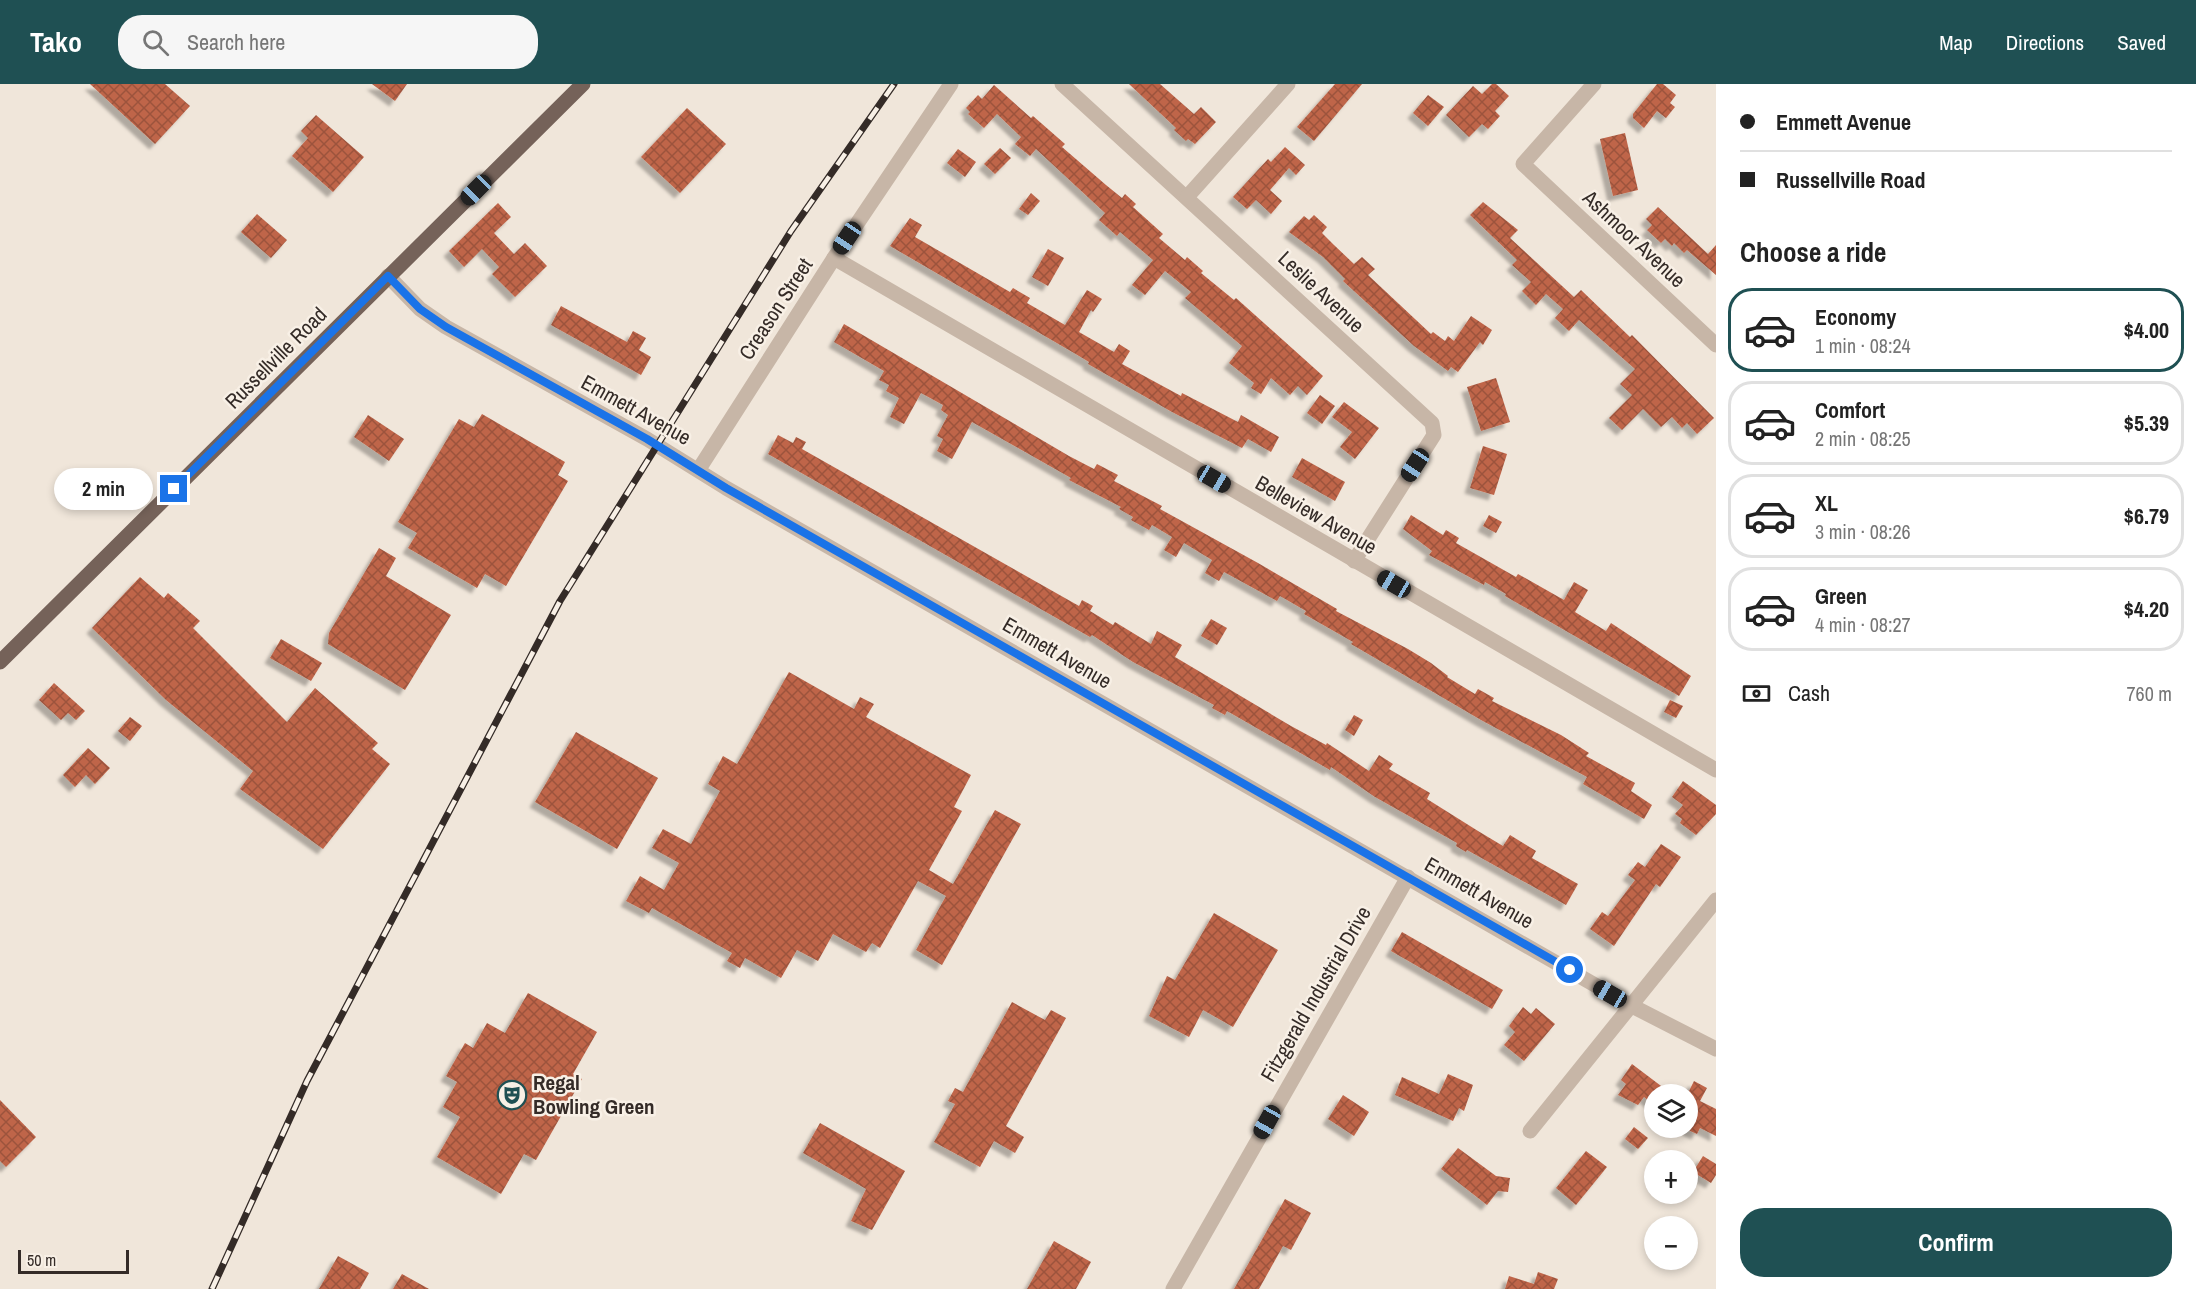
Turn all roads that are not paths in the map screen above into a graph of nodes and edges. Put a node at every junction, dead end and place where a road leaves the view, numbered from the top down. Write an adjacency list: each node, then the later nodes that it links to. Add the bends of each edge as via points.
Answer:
1 (583, 84): 8 (main road, Russellville Road)
2 (951, 84): 7 (street, Creason Street)
3 (1062, 84): 6 (street, Leslie Avenue)
4 (1288, 84): 6 (street)
5 (1594, 84): 9 (street, Ashmoor Avenue, via 1523,164)
6 (1187, 197): 11 (street, Leslie Avenue, via 1432,423 1434,435)
7 (834, 258): 10 (street, Creason Street); 11 (street, Belleview Avenue)
8 (388, 276): 10 (street, Emmett Avenue, via 420,309 446,327); 12 (main road, Russellville Road)
9 (1716, 345)
10 (699, 469): 14 (street, Emmett Avenue, via 726,488)
11 (1353, 561): 13 (street, Belleview Avenue)
12 (0, 662)
13 (1716, 770)
14 (1408, 877): 16 (street, Emmett Avenue); 19 (street, Fitzgerald Industrial Drive)
15 (1716, 900): 16 (street)
16 (1630, 1005): 17 (street, Emmett Avenue); 18 (street)
17 (1716, 1049)
18 (1530, 1131)
19 (1173, 1289)

